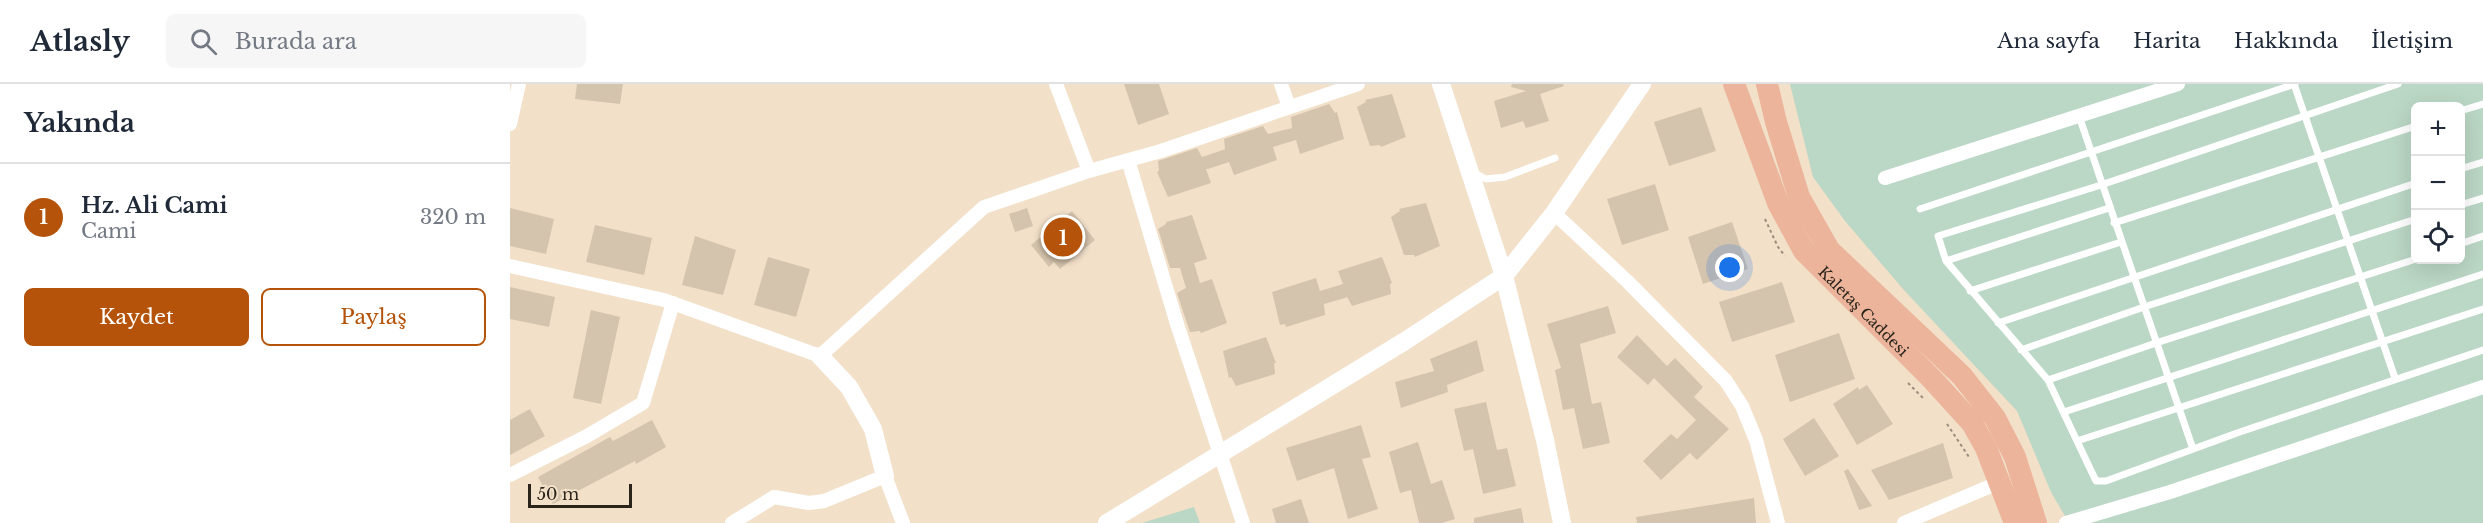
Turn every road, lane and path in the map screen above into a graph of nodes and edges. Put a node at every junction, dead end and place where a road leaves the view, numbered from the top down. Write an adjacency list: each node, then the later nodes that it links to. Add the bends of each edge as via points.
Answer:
1 (519, 84): 17 (street)
2 (1056, 84): 26 (street)
3 (1281, 84): 13 (street)
4 (1358, 84): 13 (street)
5 (1441, 84): 25 (street)
6 (1642, 84): 35 (street)
7 (1734, 84): 71 (main road, Kaletaş Caddesi, via 1778,203 1804,251 1972,423)
8 (1767, 84): 80 (main road, Kaletaş Caddesi, via 1799,197 1829,250 1962,376 1995,418 2014,457)
9 (2178, 84): 16 (street)
10 (2294, 84): 15 (lane); 19 (lane)
11 (2398, 84): 15 (lane)
12 (2483, 104): 14 (lane)
13 (1289, 107): 22 (street)
14 (2465, 109)
15 (2304, 115): 21 (lane); 29 (lane)
16 (2079, 116): 19 (lane); 27 (street)
17 (510, 124)
18 (2411, 127): 21 (lane)
19 (2090, 152): 29 (lane); 33 (lane)
20 (1555, 158): 25 (lane, via 1505,177 1486,179)
21 (2319, 158): 34 (lane); 37 (lane)
22 (1128, 160): 26 (street); 68 (street)
23 (2483, 162): 24 (lane)
24 (2465, 167)
25 (1470, 170): 46 (street)
26 (1089, 171): 59 (street, via 984,207)
27 (1885, 178)
28 (2411, 184): 34 (lane)
29 (2101, 185): 32 (lane); 43 (lane, via 1938,236)
30 (2483, 198): 31 (lane)
31 (2465, 203)
32 (2109, 208): 37 (lane); 43 (lane)
33 (1920, 209)
34 (2336, 209): 39 (lane); 47 (lane)
35 (1554, 213): 46 (street); 77 (street, via 1726,381 1756,440)
36 (2411, 220): 39 (lane)
37 (2114, 223): 40 (lane)
38 (2483, 236): 41 (lane)
39 (2347, 241): 48 (lane); 51 (lane)
40 (2121, 242): 47 (lane); 49 (lane)
41 (2465, 242)
42 (2411, 260): 48 (lane)
43 (1946, 261): 49 (lane)
44 (510, 266): 50 (street)
45 (2483, 274): 53 (lane)
46 (1504, 276): 68 (street); 76 (street)
47 (2133, 277): 51 (lane); 54 (lane)
48 (2360, 277): 53 (lane); 56 (lane)
49 (1970, 291): 54 (lane)
50 (673, 303): 59 (street); 69 (street, via 643,403)
51 (2144, 307): 56 (lane); 57 (lane)
52 (2483, 309): 55 (lane)
53 (2371, 310): 55 (lane); 60 (lane)
54 (1998, 323): 57 (lane)
55 (2382, 341): 61 (lane); 64 (lane)
56 (2156, 343): 60 (lane); 62 (lane)
57 (2021, 350): 62 (lane)
58 (2483, 350): 61 (lane)
59 (820, 356): 70 (street, via 849,387 873,429)
60 (2168, 377): 64 (lane); 65 (lane)
61 (2395, 378): 67 (lane)
62 (2048, 380): 65 (lane)
63 (2483, 387): 81 (street)
64 (2179, 408): 66 (lane); 67 (lane)
65 (2064, 411): 66 (lane)
66 (2077, 441): 67 (lane, via 2096,481 2106,481)
67 (2193, 449)
68 (1219, 454): 74 (street); 75 (street)
69 (510, 475)
70 (885, 476): 72 (street, via 825,501 809,503 774,497); 73 (street)
71 (2000, 482): 78 (street); 79 (main road, Kaletaş Caddesi)
72 (732, 523)
73 (903, 523)
74 (1107, 523)
75 (1243, 523)
76 (1562, 523)
77 (1778, 523)
78 (1904, 523)
79 (2015, 523)
80 (2036, 523)
81 (2066, 523)

